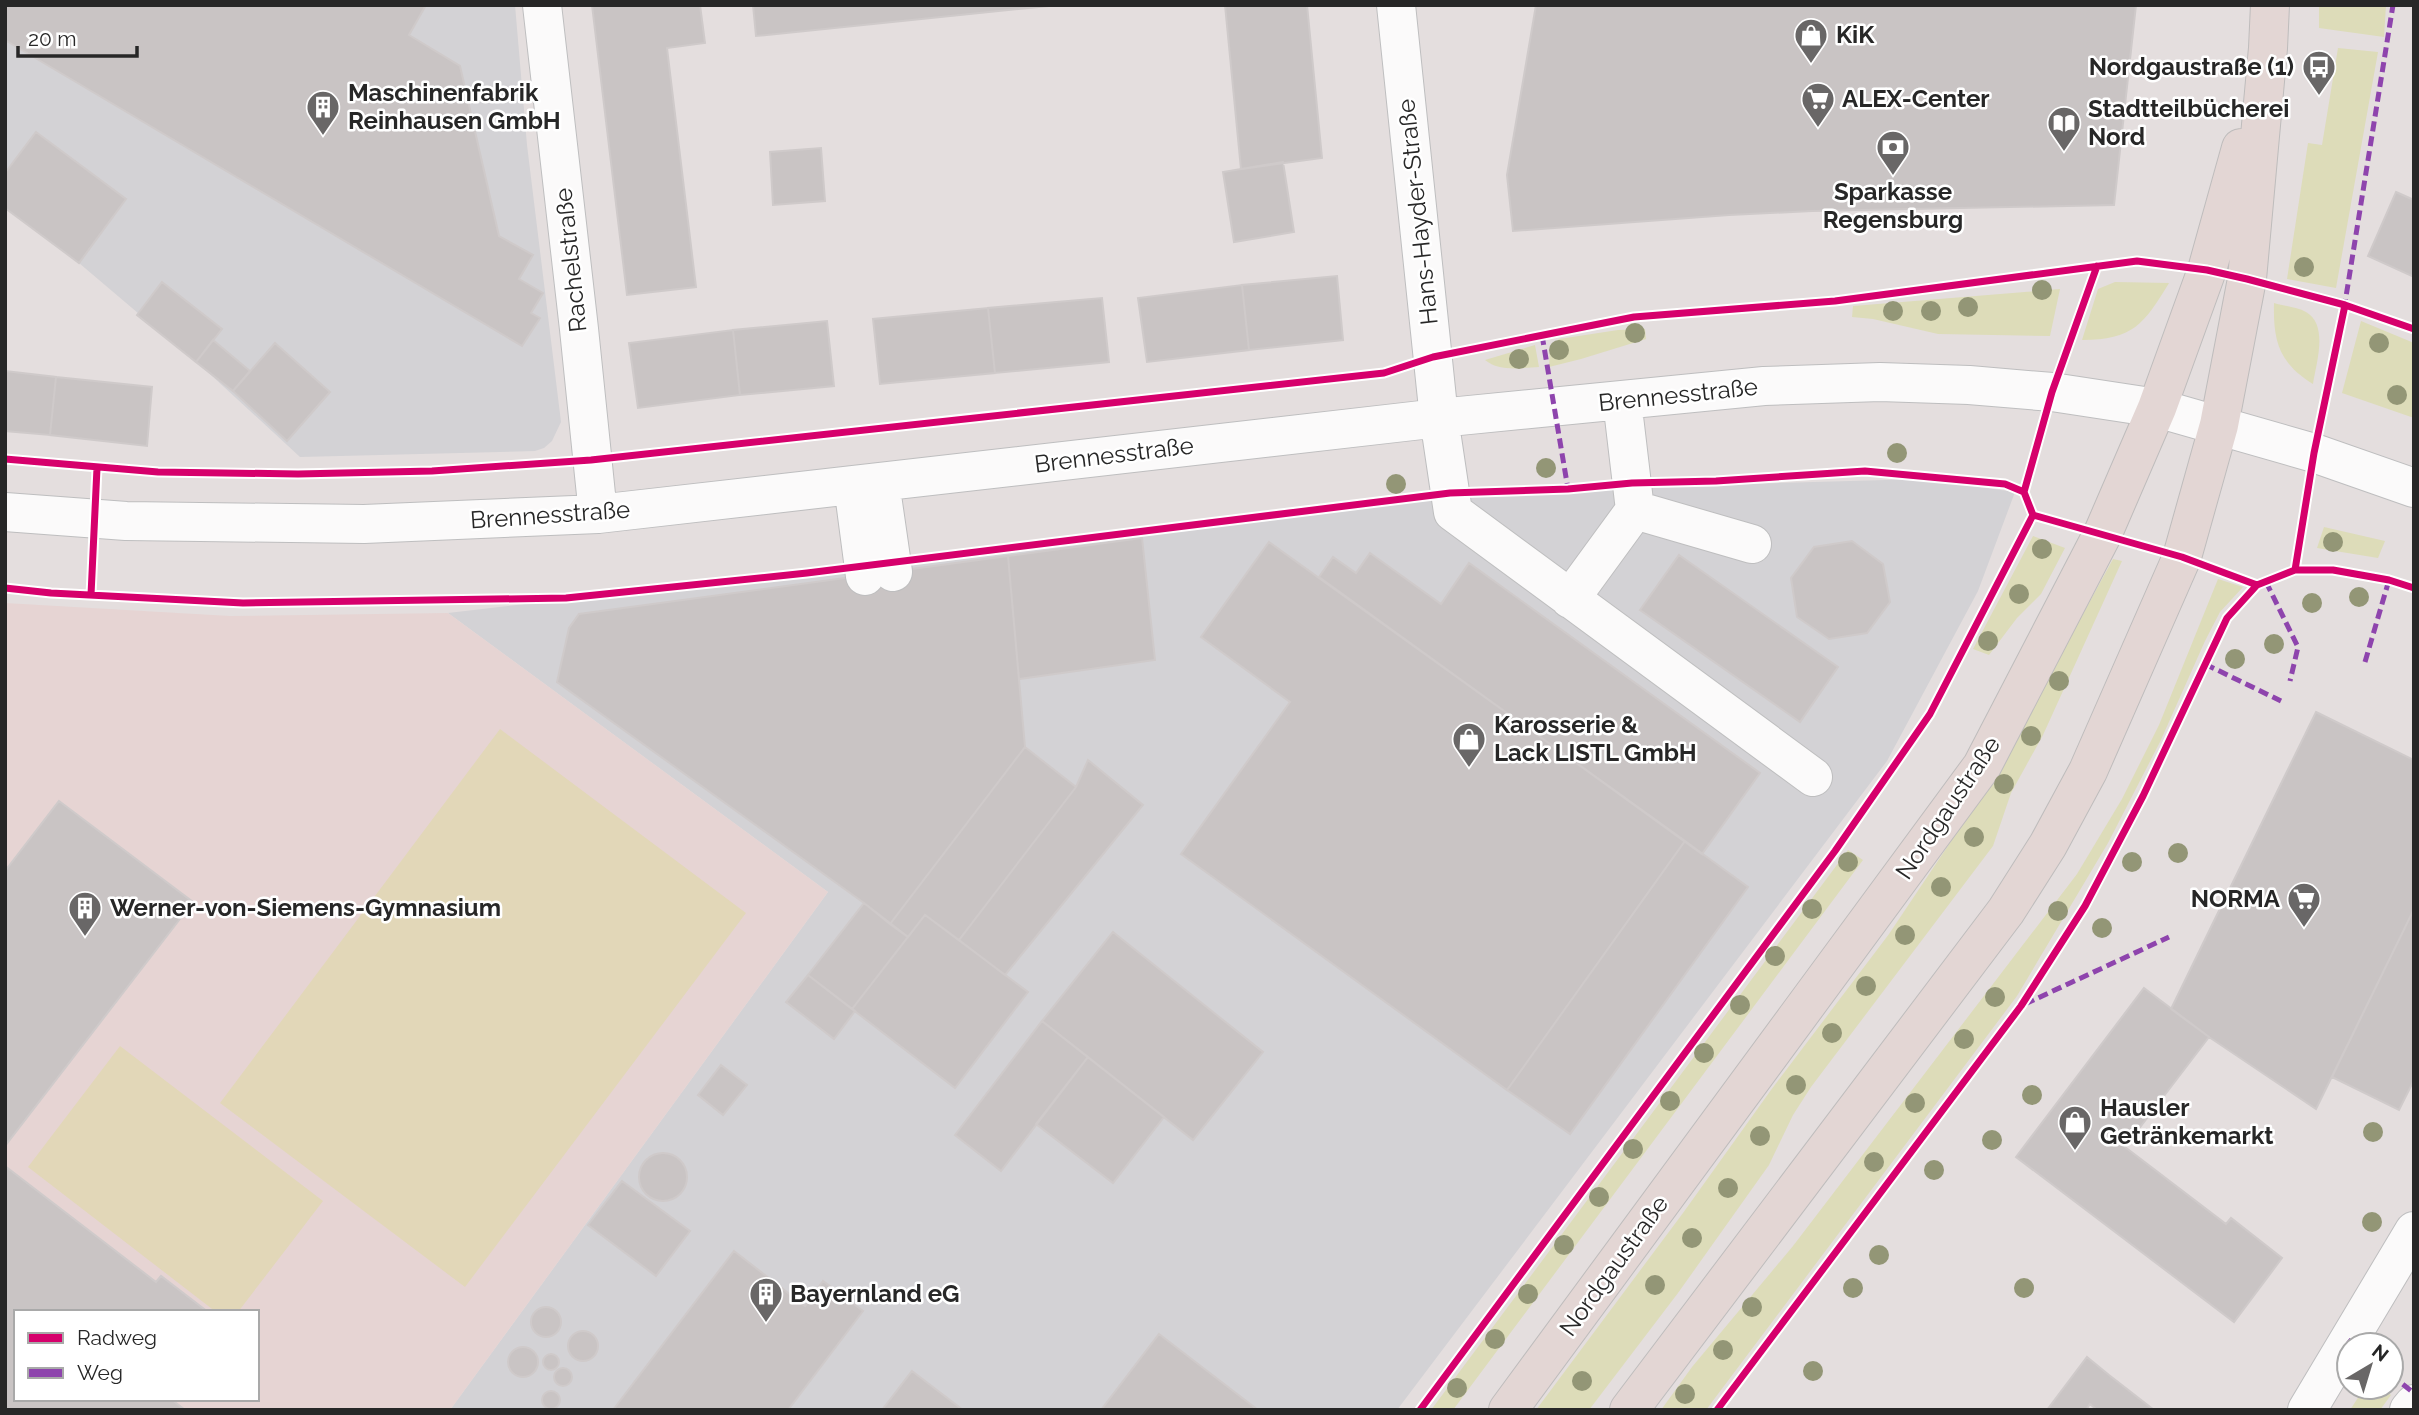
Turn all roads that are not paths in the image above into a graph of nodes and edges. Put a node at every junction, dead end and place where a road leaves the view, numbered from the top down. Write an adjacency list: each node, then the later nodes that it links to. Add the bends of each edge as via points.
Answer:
1 (542, 5): 13 (street, Rachelstraße)
2 (1396, 5): 7 (street, Hans-Hayder-Straße)
3 (2270, 5): 4 (main road, Nordgaustraße)
4 (2268, 48): 6 (main road, Nordgaustraße, via 2207,270); 8 (main road, Nordgaustraße, via 2247,279)
5 (1622, 400): 6 (street, Brennesstraße, via 1765,386 1880,382 2052,392); 7 (street, Brennesstraße); 11 (street)
6 (2157, 408): 8 (street, Brennesstraße); 20 (main road, Nordgaustraße, via 2103,533 1982,766)
7 (1440, 418): 9 (street, Brennesstraße); 16 (street, Hans-Hayder-Straße, via 1453,512)
8 (2219, 425): 10 (street, Brennesstraße); 21 (main road, Nordgaustraße, via 2182,557 2088,771 2048,845 2006,911)
9 (867, 483): 13 (street, Brennesstraße); 15 (street)
10 (2414, 488)
11 (1635, 510): 14 (street); 16 (street)
12 (5, 512): 13 (street, Brennesstraße, via 126,521 364,524)
13 (598, 514)
14 (1752, 544)
15 (879, 574)
16 (1570, 599): 17 (street, Hans-Hayder-Straße)
17 (1813, 777)
18 (2414, 1231): 22 (street)
19 (2414, 1404): 23 (street)
20 (1508, 1410)
21 (1629, 1410)
22 (2307, 1410)
23 (2409, 1410)

